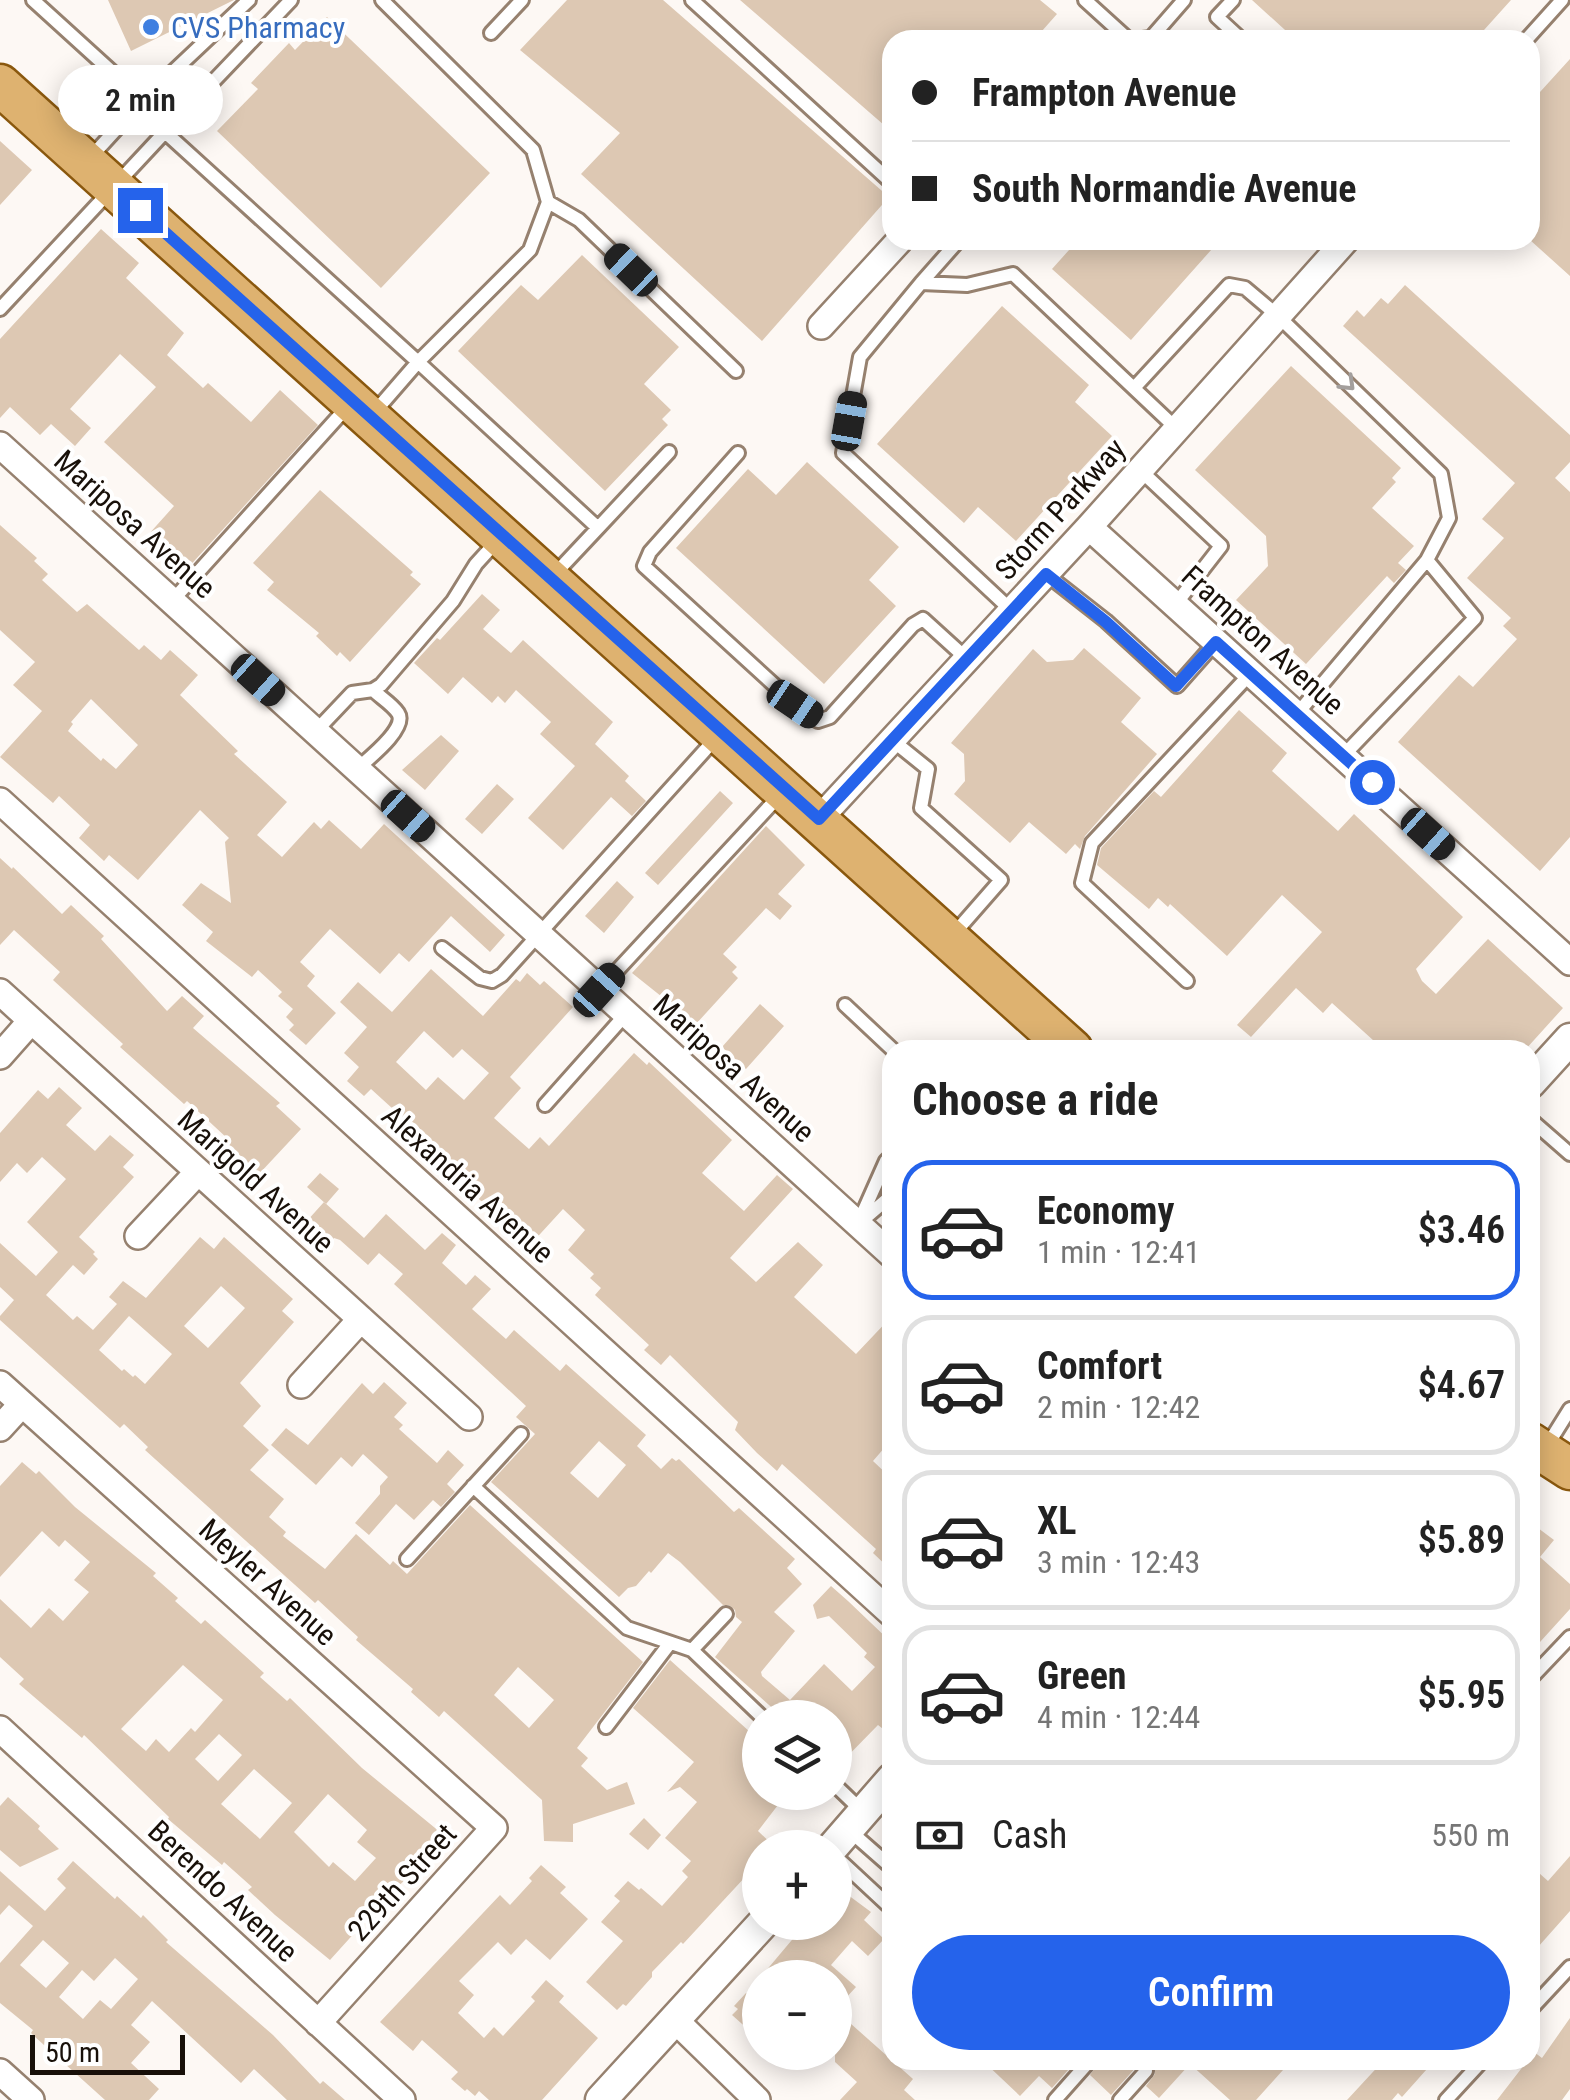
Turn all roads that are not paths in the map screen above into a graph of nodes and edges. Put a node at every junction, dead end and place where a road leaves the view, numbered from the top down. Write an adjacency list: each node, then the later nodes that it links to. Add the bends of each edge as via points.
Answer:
1 (33, 0): 17 (lane)
2 (249, 0): 17 (lane)
3 (291, 0): 18 (lane)
4 (382, 0): 21 (lane, via 533,150)
5 (522, 0): 15 (lane)
6 (692, 0): 20 (lane)
7 (1085, 0): 11 (lane)
8 (1184, 0): 12 (lane)
9 (1233, 0): 13 (lane, via 1217,17)
10 (1562, 0): 14 (lane)
11 (1120, 30)
12 (1158, 30)
13 (1231, 30)
14 (1535, 30)
15 (491, 33)
16 (0, 85): 19 (main road)
17 (143, 100): 19 (lane)
18 (165, 132): 19 (lane); 29 (lane)
19 (100, 174): 26 (lane); 32 (main road)
20 (882, 175)
21 (548, 202): 29 (lane, via 530,250); 30 (lane, via 579,220)
22 (891, 250): 28 (street)
23 (950, 250): 25 (lane)
24 (1337, 250): 27 (street, Storm Parkway)
25 (921, 283): 31 (lane, via 967,285 1013,274); 46 (lane, via 860,357 843,453)
26 (0, 309)
27 (1278, 316): 31 (lane, via 1245,288 1228,286); 33 (street, Storm Parkway); 41 (lane, one-way to 41, via 1441,474 1449,518)
28 (822, 326)
29 (418, 362): 32 (lane); 39 (lane)
30 (736, 371)
31 (1134, 388): 33 (lane)
32 (361, 409): 40 (main road); 44 (lane)
33 (1178, 428): 37 (street, Storm Parkway)
34 (0, 445): 44 (street, Mariposa Avenue)
35 (669, 452): 39 (lane)
36 (738, 454): 48 (lane, via 644,566 795,704 818,720 830,717 923,618)
37 (1140, 470): 38 (street, Storm Parkway); 45 (lane, via 1221,546)
38 (1090, 527): 42 (street, Storm Parkway); 45 (street, Frampton Avenue)
39 (598, 528): 43 (lane)
40 (502, 536): 43 (main road); 50 (lane)
41 (1427, 560): 51 (lane); 55 (lane, via 1475,618)
42 (1046, 574): 46 (street, Storm Parkway); 47 (lane, via 1176,686)
43 (551, 579): 53 (main road)
44 (172, 601): 52 (street, Mariposa Avenue)
45 (1176, 605): 47 (street, Frampton Avenue)
46 (1012, 611): 48 (street, Storm Parkway)
47 (1216, 642): 49 (street, Frampton Avenue)
48 (967, 659): 54 (street, Storm Parkway)
49 (1251, 673): 51 (street, Frampton Avenue); 64 (lane, via 1092,843 1082,883)
50 (373, 690): 52 (lane, via 352,693); 56 (lane, via 400,720)
51 (1296, 714): 55 (street, Frampton Avenue)
52 (316, 732): 56 (street, Mariposa Avenue)
53 (722, 732): 57 (main road); 60 (lane)
54 (892, 740): 59 (street, Storm Parkway); 61 (lane, via 928,769 921,808 1001,880)
55 (1343, 756): 63 (street, Frampton Avenue)
56 (356, 769): 60 (street, Mariposa Avenue)
57 (785, 789): 59 (main road); 65 (lane)
58 (0, 801): 95 (street, Alexandria Avenue)
59 (819, 819): 61 (main road)
60 (537, 933): 62 (lane, via 492,981); 65 (street, Mariposa Avenue)
61 (950, 939): 72 (main road)
62 (442, 948)
63 (1570, 962)
64 (1187, 981)
65 (599, 990): 68 (street, Mariposa Avenue)
66 (0, 992): 69 (street, Marigold Avenue)
67 (845, 1005): 71 (lane)
68 (626, 1014): 75 (lane); 81 (street, Mariposa Avenue)
69 (31, 1020): 73 (street); 79 (street, Marigold Avenue)
70 (1570, 1039): 74 (street)
71 (883, 1040)
72 (1061, 1040)
73 (0, 1056)
74 (1540, 1071)
75 (545, 1105)
76 (1540, 1127): 77 (lane)
77 (1568, 1148)
78 (882, 1170): 81 (lane)
79 (198, 1172): 82 (street); 84 (street, Marigold Avenue)
80 (882, 1203): 81 (lane)
81 (857, 1224): 83 (street, Mariposa Avenue)
82 (138, 1236)
83 (882, 1246)
84 (361, 1320): 86 (street); 89 (street, Marigold Avenue)
85 (0, 1384): 87 (street, Meyler Avenue)
86 (301, 1385)
87 (22, 1404): 90 (street); 105 (street, Meyler Avenue)
88 (1570, 1409): 92 (lane)
89 (469, 1417)
90 (0, 1428)
91 (521, 1434): 93 (lane)
92 (1548, 1455)
93 (473, 1486): 94 (lane); 98 (lane, via 627,1628)
94 (407, 1559)
95 (882, 1605)
96 (726, 1614): 99 (lane)
97 (1570, 1637): 100 (lane)
98 (670, 1643): 99 (lane); 102 (lane)
99 (692, 1650): 101 (lane)
100 (1540, 1668)
101 (744, 1700)
102 (606, 1727)
103 (0, 1730): 115 (street, Berendo Avenue)
104 (882, 1790): 106 (street)
105 (494, 1828): 115 (street, 229th Street)
106 (849, 1830)
107 (852, 1841): 109 (lane)
108 (852, 1848): 110 (lane)
109 (882, 1861)
110 (882, 1893)
111 (748, 1940): 114 (street)
112 (1570, 1967): 113 (lane)
113 (1540, 1999)
114 (676, 2022): 122 (street); 123 (street)
115 (318, 2023): 121 (street, Berendo Avenue)
116 (1082, 2070): 124 (lane)
117 (1146, 2070): 125 (lane)
118 (1474, 2070): 126 (lane)
119 (0, 2072): 120 (street)
120 (32, 2100)
121 (402, 2100)
122 (602, 2100)
123 (757, 2100)
124 (1055, 2100)
125 (1120, 2100)
126 (1446, 2100)

